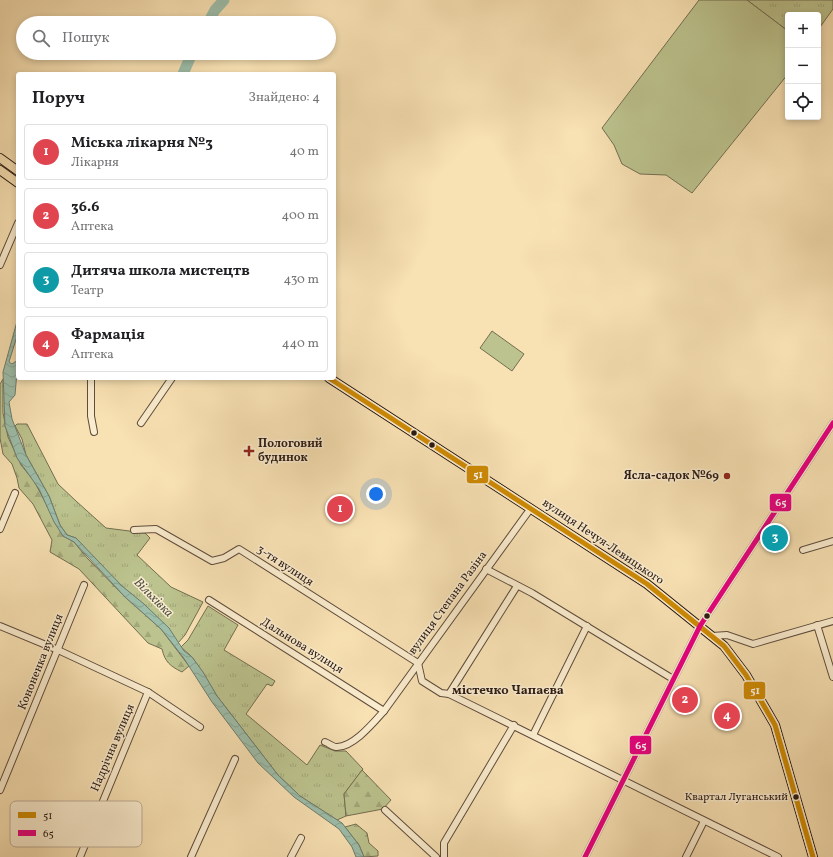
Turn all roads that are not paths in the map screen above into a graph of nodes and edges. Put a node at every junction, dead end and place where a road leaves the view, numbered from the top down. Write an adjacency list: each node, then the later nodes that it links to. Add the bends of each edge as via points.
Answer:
1 (0, 158): 3 (main road)
2 (0, 170): 4 (main road)
3 (16, 170)
4 (16, 182)
5 (16, 228): 6 (street)
6 (0, 265)
7 (91, 380): 12 (street, via 91,416)
8 (171, 380): 10 (street)
9 (332, 380): 14 (main road, вулиця Нечуя-Левицького)
10 (141, 423)
11 (833, 423): 27 (street)
12 (94, 432)
13 (15, 493): 15 (street)
14 (531, 508): 19 (street, вулиця Степана Разіна); 27 (main road, вулиця Нечуя-Левицького, via 647,584)
15 (0, 529)
16 (134, 530): 30 (street, 3-тя вулиця, via 156,529 212,561 224,558 238,549)
17 (833, 541): 18 (street)
18 (803, 550)
19 (486, 569): 21 (street); 30 (street, вулиця Степана Разіна)
20 (84, 585): 29 (street, Кононенка вулиця)
21 (517, 586): 26 (street); 34 (street)
22 (209, 600): 35 (street, Дальнова вулиця)
23 (833, 620): 24 (street)
24 (817, 625): 28 (street, via 753,644 727,635); 31 (street)
25 (0, 626): 29 (street)
26 (586, 626): 32 (street); 38 (street)
27 (700, 626): 28 (main road, вулиця Нечуя-Левицького); 32 (street)
28 (712, 636): 56 (main road, вулиця Нечуя-Левицького, via 724,646 746,675 775,725)
29 (58, 650): 33 (street); 42 (street, Кононенка вулиця)
30 (418, 663): 34 (street, via 422,680 441,693); 35 (street, вулиця Степана Разіна)
31 (833, 677)
32 (673, 679): 41 (street)
33 (148, 692): 37 (street); 43 (street, Надрічна вулиця)
34 (449, 694): 36 (street)
35 (384, 711): 39 (street, вулиця Степана Разіна, via 359,737 342,746 336,747)
36 (514, 725): 38 (street); 52 (street, via 444,843)
37 (200, 727)
38 (534, 735): 41 (street)
39 (325, 742)
40 (236, 759): 49 (street)
41 (624, 780): 45 (street); 53 (street)
42 (0, 790)
43 (103, 801)
44 (385, 810): 51 (street)
45 (704, 820): 54 (street); 55 (street)
46 (301, 838): 50 (street)
47 (84, 847): 48 (street, Надрічна вулиця)
48 (80, 857)
49 (191, 857)
50 (291, 857)
51 (436, 857)
52 (444, 857)
53 (585, 857)
54 (686, 857)
55 (778, 857)
56 (813, 857)

